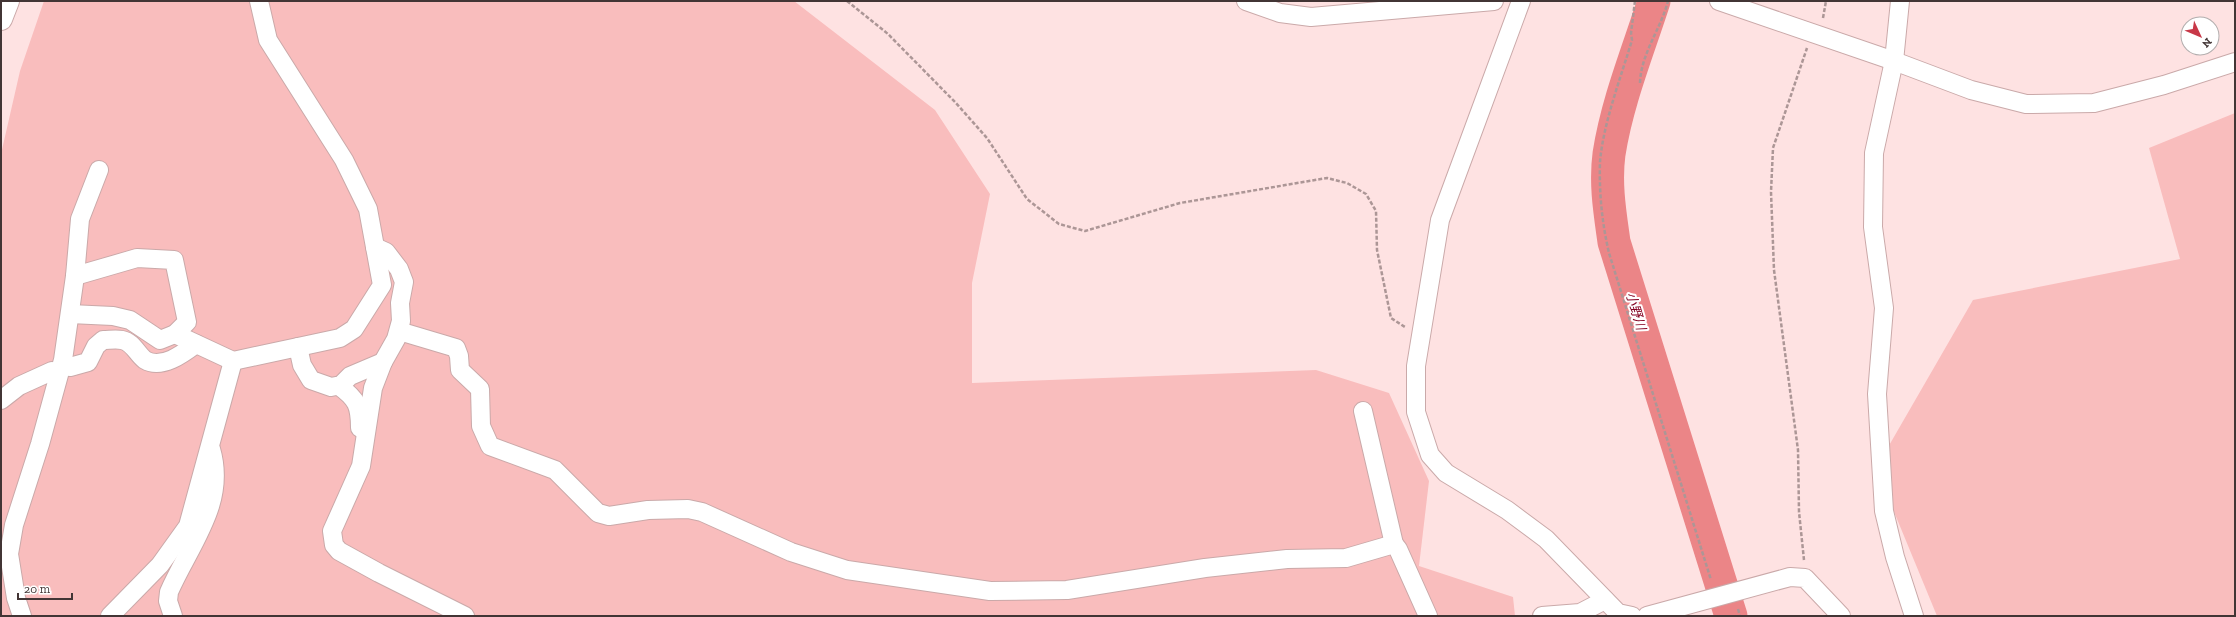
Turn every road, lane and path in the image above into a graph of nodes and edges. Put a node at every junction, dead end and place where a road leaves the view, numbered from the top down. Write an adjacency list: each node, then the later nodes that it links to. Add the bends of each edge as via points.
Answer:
1 (8, 1): 11 (main road)
2 (259, 1): 17 (street, via 268,40 344,160 368,209)
3 (847, 1): 22 (path, via 888,34 956,102 987,138 1027,199 1059,224 1085,231 1180,203 1327,178 1347,182 1366,194 1376,211 1377,250 1391,318)
4 (1246, 1): 5 (street, via 1280,13 1311,17)
5 (1494, 1)
6 (1521, 1): 22 (street, via 1440,220)
7 (1635, 1): 36 (path, via 1632,40 1600,161 1601,208 1609,253)
8 (1668, 1): 15 (path, via 1664,19 1656,29 1640,72)
9 (1719, 1): 12 (street)
10 (1900, 1): 13 (street)
11 (1, 18)
12 (1812, 33): 13 (street); 35 (path, via 1773,148 1771,192 1774,270 1798,450 1799,512)
13 (1894, 61): 14 (street, via 1971,90 2026,104 2094,103 2164,85); 47 (street, via 1874,153 1873,227 1884,308 1878,394 1879,433 1884,511 1895,558)
14 (2235, 62)
15 (1640, 83)
16 (99, 170): 18 (street, via 80,219)
17 (375, 248): 20 (street, via 386,252 399,269 404,282); 24 (street, via 382,285 354,328 340,338)
18 (75, 276): 19 (street); 21 (street, via 137,258 174,260 187,322)
19 (70, 314): 21 (street, via 113,316 130,320 160,340); 38 (street, via 63,360 14,525 9,554 16,598)
20 (399, 331): 26 (street); 34 (street, via 456,348 460,370 480,389 481,426 490,446 555,470 598,512 609,516 648,510 688,509 702,512 792,552 847,570 970,590 1067,590 1212,567 1287,559 1346,558)
21 (176, 334): 23 (street)
22 (1421, 336): 37 (street, via 1416,366 1416,412 1430,455 1446,473 1507,510 1546,539)
23 (196, 344): 25 (street); 27 (street, via 178,357 156,363 146,360 133,346 122,340 103,340 96,346 88,362)
24 (298, 347): 25 (street); 29 (street, via 302,365 311,380 331,387)
25 (233, 361): 33 (street)
26 (383, 362): 29 (street, via 350,376); 32 (street, via 373,388)
27 (70, 367)
28 (52, 371): 30 (street, via 19,386)
29 (339, 386): 32 (street, via 356,401 360,411 360,431)
30 (1, 400)
31 (1363, 411): 34 (street)
32 (366, 439): 41 (street, via 361,466 332,531 334,545 379,573)
33 (210, 446): 39 (street, via 188,526 160,566); 40 (street, via 216,466 209,513 169,592 168,601)
34 (1394, 544): 42 (street)
35 (1805, 578): 36 (street, via 1790,577); 46 (street)
36 (1722, 596): 45 (street)
37 (1605, 600): 43 (street, via 1580,613); 44 (street, via 1618,613)
38 (22, 616)
39 (110, 616)
40 (173, 616)
41 (465, 616)
42 (1428, 616)
43 (1542, 616)
44 (1632, 616)
45 (1647, 616)
46 (1841, 616)
47 (1914, 616)

